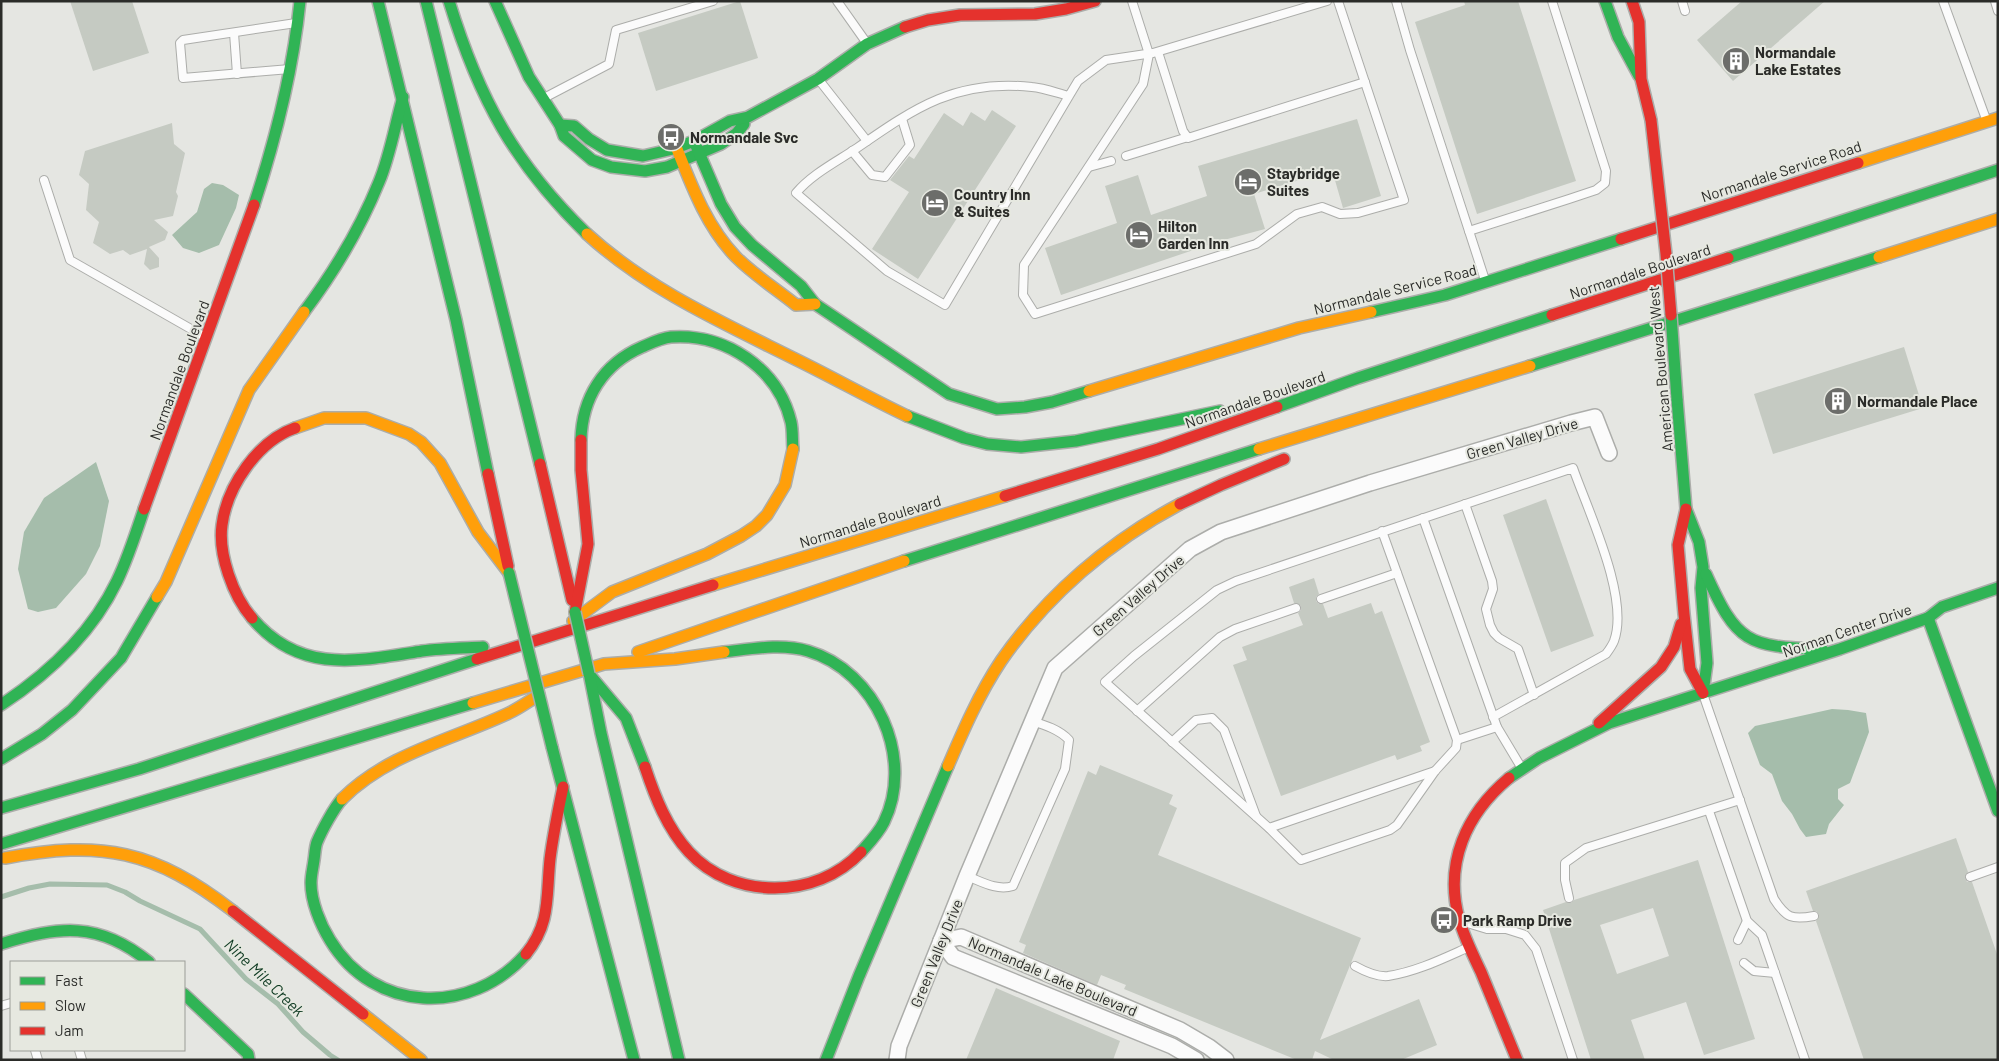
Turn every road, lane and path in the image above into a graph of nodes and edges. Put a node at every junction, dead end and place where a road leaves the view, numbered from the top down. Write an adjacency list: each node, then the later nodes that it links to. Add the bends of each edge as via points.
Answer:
1 (300, 1): 21 (main road, Normandale Boulevard)
2 (378, 1): 32 (main road)
3 (426, 1): 72 (main road)
4 (449, 1): 58 (main road, via 477,84 528,172 568,217 616,260 673,296 876,400 972,441 1010,447 1062,444)
5 (495, 1): 33 (main road, via 523,64)
6 (713, 1): 33 (lane, via 616,30 609,64)
7 (836, 1): 23 (lane)
8 (1096, 1): 23 (main road, via 1035,14 960,15 928,20 895,30)
9 (1132, 1): 25 (lane)
10 (1327, 1): 24 (lane)
11 (1338, 1): 30 (lane)
12 (1396, 1): 51 (lane)
13 (1552, 1): 51 (lane, via 1606,171 1604,183 1596,190)
14 (1605, 1): 29 (main road, American Boulevard West, via 1618,37)
15 (1632, 1): 29 (main road, American Boulevard West, via 1639,22)
16 (1682, 1): 20 (lane)
17 (1944, 1): 36 (lane)
18 (1995, 1): 19 (lane)
19 (1998, 11)
20 (1685, 12)
21 (298, 23): 22 (lane); 26 (main road, Normandale Boulevard)
22 (234, 33): 27 (lane); 27 (lane, via 180,43 183,78)
23 (868, 44): 28 (main road)
24 (1158, 52): 25 (lane); 38 (lane, via 1183,131)
25 (1149, 54): 31 (lane, via 1106,60 1078,81); 47 (lane, via 1144,84)
26 (292, 69): 27 (lane); 54 (main road, Normandale Boulevard, via 278,130 258,194)
27 (236, 74)
28 (818, 79): 34 (main road); 40 (lane)
29 (1641, 79): 63 (main road, American Boulevard West, bridge, via 1651,120 1666,254)
30 (1365, 82): 38 (lane); 47 (lane, via 1404,200 1358,213 1340,214 1322,207 1297,214 1256,244 1036,314 1023,294 1024,265)
31 (1069, 96): 35 (lane, via 1033,87 991,86 952,93 925,104); 42 (lane, via 945,305 887,271 796,193 804,183)
32 (402, 97): 67 (main road, via 456,320); 91 (main road, via 380,182 355,235 325,284 249,390 166,582 126,650 72,710 42,734)
33 (544, 98): 37 (main road)
34 (748, 117): 39 (main road, via 730,121); 43 (main road, via 737,133)
35 (902, 119): 40 (lane); 42 (lane, via 910,145 885,177 872,175)
36 (1992, 119): 52 (main road, Normandale Service Road)
37 (560, 125): 41 (main road, via 574,126 607,150 643,156); 46 (main road, via 564,136 576,148 611,168 645,171)
38 (1188, 137): 44 (lane)
39 (694, 141): 41 (main road); 43 (main road, Normandale Service Road)
40 (867, 141): 42 (lane)
41 (677, 148): 46 (main road, Normandale Service Road)
42 (852, 152)
43 (700, 154): 46 (main road); 53 (main road, Normandale Service Road, via 721,204 735,227 801,286)
44 (1126, 156)
45 (1111, 160): 47 (lane)
46 (682, 161): 53 (main road, Normandale Service Road, via 702,208 721,240 745,265 796,305)
47 (1089, 166)
48 (1998, 170): 55 (main road, Normandale Boulevard)
49 (44, 180): 54 (lane, via 70,260)
50 (1998, 219): 56 (main road)
51 (1469, 231): 52 (lane)
52 (1486, 282): 53 (main road, Normandale Service Road, via 1428,299 1299,328 1052,402 1025,408 997,409 949,394)
53 (815, 304)
54 (206, 338): 83 (main road, Normandale Boulevard, via 132,544 114,585 88,627 56,662)
55 (1358, 378): 57 (main road); 75 (main road, Normandale Boulevard, via 1158,448)
56 (1478, 382): 59 (main road); 78 (main road, via 866,572)
57 (1255, 402)
58 (1227, 409)
59 (1341, 436)
60 (1609, 453): 86 (street, Green Valley Drive, via 1595,417 1370,483 1220,532 1190,550 1055,668)
61 (1296, 454): 123 (main road, via 1223,483 1162,514 1108,551 1063,590 1023,632 986,687 959,742 850,996)
62 (1465, 504): 64 (lane); 82 (lane, via 1492,581 1493,589 1486,609 1490,625 1499,638 1518,650); 82 (lane, via 1573,468 1611,573 1618,622 1614,642 1606,654)
63 (1686, 509): 66 (main road, American Boulevard West, via 1699,542); 73 (main road, American Boulevard West, via 1678,545)
64 (1423, 518): 65 (lane); 85 (lane)
65 (1382, 532): 68 (lane); 84 (lane, via 1262,571 1217,590 1105,682)
66 (1703, 567): 77 (main road, via 1721,608 1739,632 1750,639 1780,648); 81 (main road, American Boulevard West, via 1701,588 1707,663)
67 (509, 572): 76 (main road, via 475,528 446,469 427,448 402,430 370,419 341,415 319,418 280,434 245,466 226,506 222,551 227,577 251,619 268,637 284,647 304,655 353,662 438,649); 94 (main road, bridge)
68 (1397, 573): 70 (lane); 89 (lane)
69 (1998, 588): 74 (main road, Norman Center Drive, via 1942,607)
70 (1321, 599)
71 (1296, 608): 84 (lane, via 1220,637)
72 (575, 612): 75 (main road, via 588,545 579,436 590,394 616,362 632,351 670,337 716,341 754,361 780,391 792,432 788,473 766,516 718,549 612,592); 80 (main road, bridge)
73 (1684, 614): 81 (main road, American Boulevard West, via 1690,669); 88 (main road, via 1674,647 1661,667)
74 (1928, 618): 77 (main road, Norman Center Drive); 98 (main road)
75 (558, 632): 76 (main road, Normandale Boulevard)
76 (519, 646): 96 (main road, Normandale Boulevard, via 139,770)
77 (1840, 649): 81 (main road, Norman Center Drive)
78 (604, 664): 79 (main road); 80 (main road, via 765,648 807,651 826,659 858,680 871,695 890,734 894,778 887,815 878,832 851,864 806,886 762,889 720,876 680,844 650,784 629,723)
79 (576, 673): 94 (main road, via 510,712 397,760 362,780 340,800 324,823 312,865 314,907 330,944 347,966 364,980 404,998 452,999 481,989 504,976 526,955 541,930); 101 (main road)
80 (589, 674): 122 (main road)
81 (1703, 693): 88 (main road); 95 (lane)
82 (1534, 695): 85 (lane)
83 (1, 705)
84 (1138, 711): 90 (lane)
85 (1493, 718): 87 (lane)
86 (1032, 721): 104 (street, Green Valley Drive); 104 (lane, via 1044,724 1069,740 1064,769 1013,886 994,887)
87 (1497, 727): 89 (lane); 92 (lane)
88 (1591, 731): 92 (main road)
89 (1456, 740): 93 (lane, via 1456,748)
90 (1172, 742): 99 (lane); 99 (lane, via 1196,720 1212,718 1219,723)
91 (1, 759)
92 (1522, 769): 108 (main road, via 1494,790 1467,826 1454,871)
93 (1435, 771): 100 (lane); 100 (lane, via 1397,825 1390,830 1301,860)
94 (563, 788): 121 (main road)
95 (1740, 800): 97 (lane); 107 (lane, via 1774,899 1781,910 1798,919)
96 (1, 808)
97 (1709, 811): 106 (lane, via 1586,848 1565,863 1564,880); 109 (lane)
98 (1998, 812)
99 (1256, 818): 100 (lane)
100 (1269, 828)
101 (1, 844)
102 (1, 859): 120 (main road, via 63,848 100,849 151,861 176,873 218,901)
103 (1998, 868): 105 (lane)
104 (967, 876): 111 (street, Green Valley Drive)
105 (1970, 877)
106 (1569, 898)
107 (1814, 916)
108 (1459, 920): 113 (main road); 128 (lane, via 1487,929 1506,929 1525,935 1536,949)
109 (1747, 921): 110 (lane); 117 (lane, via 1762,935)
110 (1738, 940)
111 (941, 941): 124 (street, Green Valley Drive, via 899,1046); 125 (street, Normandale Lake Boulevard, via 953,957 1172,1046); 126 (street, Normandale Lake Boulevard, via 961,937 1180,1030)
112 (1, 944): 114 (main road, via 61,930 92,932 120,942)
113 (1469, 947): 116 (lane, via 1421,967 1387,976); 127 (main road)
114 (148, 961)
115 (1744, 963): 117 (lane, via 1754,971)
116 (1355, 966)
117 (1775, 973): 129 (lane)
118 (185, 995): 119 (main road, via 248,1054)
119 (249, 1060)
120 (421, 1060)
121 (634, 1060)
122 (679, 1060)
123 (826, 1060)
124 (897, 1060)
125 (1196, 1060)
126 (1226, 1060)
127 (1517, 1060)
128 (1573, 1060)
129 (1805, 1060)

